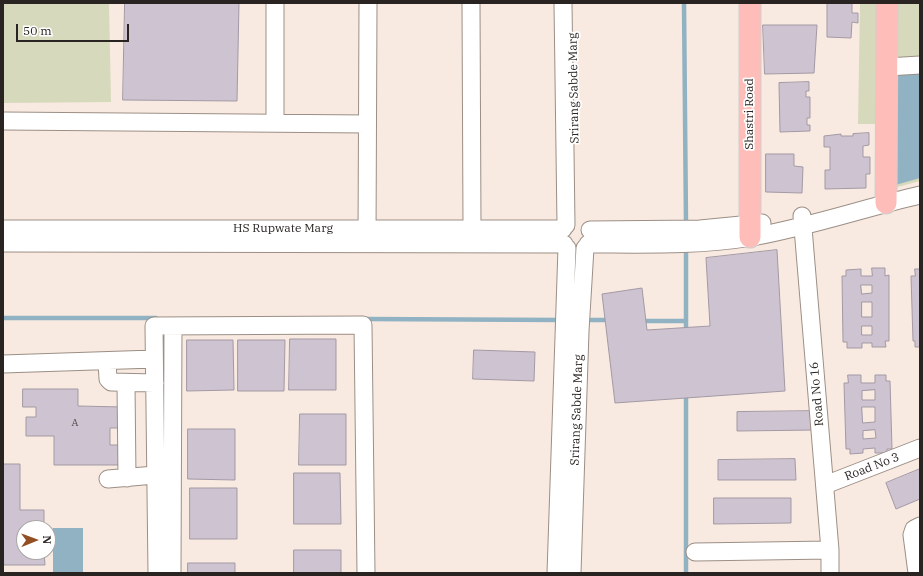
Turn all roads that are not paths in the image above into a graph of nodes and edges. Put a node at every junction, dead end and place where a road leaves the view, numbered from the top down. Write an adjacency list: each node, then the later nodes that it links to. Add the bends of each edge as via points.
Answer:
1 (275, 3): 11 (street)
2 (368, 3): 12 (street)
3 (471, 3): 18 (street)
4 (563, 3): 13 (street)
5 (573, 3): 13 (street, Srirang Sabde Marg)
6 (750, 3): 20 (main road, Shastri Road)
7 (887, 3): 9 (main road)
8 (920, 65): 9 (street)
9 (887, 67): 16 (main road)
10 (3, 121): 11 (street)
11 (275, 123): 12 (street)
12 (367, 124): 23 (street)
13 (570, 179): 21 (street, Srirang Sabde Marg)
14 (920, 186): 16 (street)
15 (920, 195): 16 (street)
16 (886, 199): 17 (street, HS Rupwate Marg)
17 (802, 222): 20 (street, HS Rupwate Marg); 41 (street, Road No 16)
18 (472, 228): 23 (street, HS Rupwate Marg); 24 (street, HS Rupwate Marg)
19 (3, 229): 22 (street, HS Rupwate Marg)
20 (750, 231): 25 (street, HS Rupwate Marg)
21 (567, 233): 24 (street, HS Rupwate Marg); 25 (street, HS Rupwate Marg, via 576,251); 25 (street, via 584,223); 29 (street, Srirang Sabde Marg, via 564,320)
22 (144, 235): 23 (street, HS Rupwate Marg); 26 (street)
23 (367, 236): 24 (street)
24 (493, 236)
25 (588, 241): 29 (street, Srirang Sabde Marg, via 580,325)
26 (3, 243)
27 (173, 326): 28 (street, via 154,326); 34 (street); 48 (street, via 363,325)
28 (154, 359): 30 (street); 33 (street)
29 (571, 359): 36 (street, Srirang Sabde Marg)
30 (107, 361): 31 (street); 32 (street, via 108,379 111,382)
31 (3, 364)
32 (126, 383): 33 (street); 39 (street)
33 (155, 383): 35 (street)
34 (173, 409): 35 (street); 43 (street)
35 (155, 410): 38 (street)
36 (569, 426): 49 (street); 50 (street, Srirang Sabde Marg)
37 (920, 448): 41 (street, Road No 3)
38 (156, 476): 39 (street); 43 (street)
39 (127, 478): 40 (street)
40 (108, 479)
41 (825, 485): 44 (street, Road No 16)
42 (920, 526): 52 (street, via 914,529 912,535)
43 (164, 538): 46 (street); 47 (street)
44 (830, 550): 45 (street); 51 (street, Road No 16)
45 (694, 552)
46 (157, 573)
47 (172, 573)
48 (366, 573)
49 (556, 573)
50 (572, 573)
51 (830, 573)
52 (917, 573)

